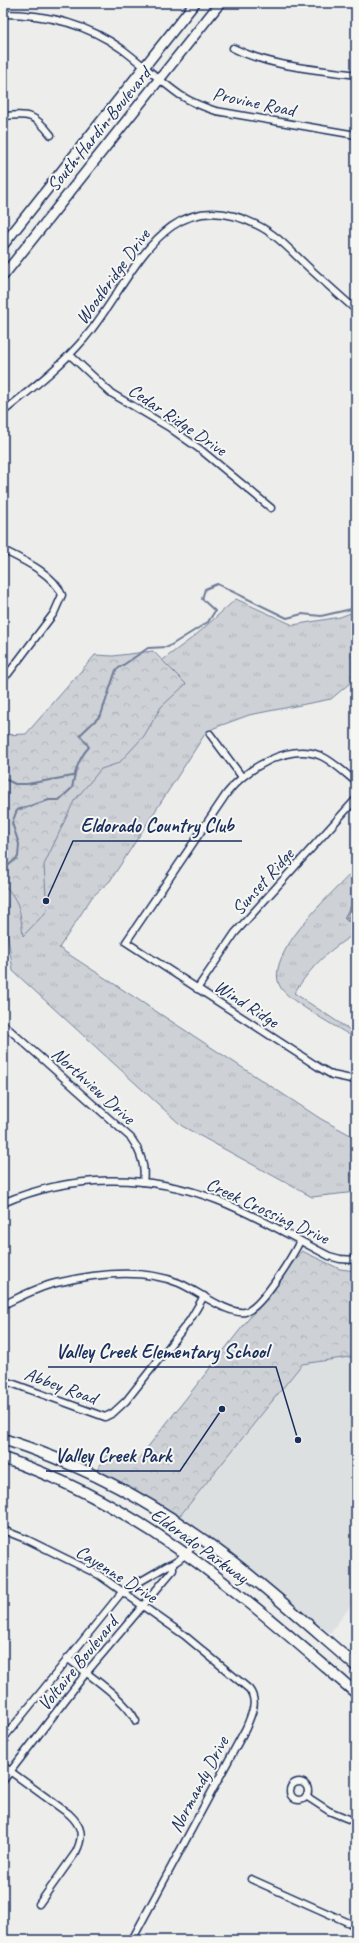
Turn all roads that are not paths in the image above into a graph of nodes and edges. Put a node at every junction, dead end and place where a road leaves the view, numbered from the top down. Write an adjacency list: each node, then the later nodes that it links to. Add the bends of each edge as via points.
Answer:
1 (195, 3): 5 (main road, South Hardin Boulevard)
2 (220, 3): 7 (main road, South Hardin Boulevard)
3 (3, 14): 5 (street, Provine Road, via 46,18 86,29 120,48)
4 (233, 48): 6 (street, via 279,64)
5 (144, 66): 7 (street, Provine Road); 11 (main road, South Hardin Boulevard)
6 (356, 75)
7 (160, 79): 10 (street, Provine Road, via 180,95 216,112); 12 (main road, South Hardin Boulevard)
8 (3, 116): 9 (street, via 31,117 41,121)
9 (51, 135)
10 (356, 135)
11 (3, 245)
12 (3, 276)
13 (356, 310): 14 (street, Woodbridge Drive, via 283,243 259,226 236,216 196,215 177,222 158,236 107,310)
14 (70, 355): 15 (street, Woodbridge Drive, via 44,380); 16 (street, Cedar Ridge Drive, via 111,392 201,450)
15 (3, 412)
16 (271, 508)
17 (3, 550): 18 (street, via 47,577 59,587 62,595 54,613)
18 (8, 674)
19 (210, 734): 20 (street)
20 (242, 777): 21 (street, via 253,768 276,758 309,753 327,759); 23 (street, Wind Ridge, via 223,798 126,942)
21 (356, 782)
22 (356, 799): 23 (street, Sunset Ridge, via 239,929)
23 (197, 989): 25 (street, Wind Ridge, via 327,1072)
24 (3, 1024): 26 (street, Northview Drive, via 131,1138 142,1159)
25 (356, 1080)
26 (143, 1182): 27 (street, Creek Crossing Drive, via 86,1182 57,1186 34,1191); 28 (street, Creek Crossing Drive, via 179,1188 217,1200 258,1218)
27 (3, 1203)
28 (300, 1241): 29 (street, Creek Crossing Drive, via 329,1256); 30 (street, via 283,1270 254,1307 246,1312 237,1312)
29 (356, 1260)
30 (204, 1296): 31 (street, via 163,1278 118,1275 55,1283); 32 (street, Abbey Road, via 190,1320 126,1401 106,1417)
31 (3, 1305)
32 (3, 1380)
33 (3, 1439): 36 (main road, Eldorado Parkway, via 104,1480 157,1509)
34 (3, 1458): 37 (main road, Eldorado Parkway, via 55,1478 114,1507)
35 (3, 1530): 39 (street, Cayenne Drive, via 99,1575)
36 (200, 1537): 37 (street, Voltaire Boulevard); 43 (main road, Eldorado Parkway)
37 (186, 1553): 38 (street, Voltaire Boulevard); 45 (main road, Eldorado Parkway, via 243,1596)
38 (173, 1564): 39 (street, Voltaire Boulevard); 40 (street, Voltaire Boulevard, via 172,1570)
39 (122, 1592): 40 (street, Cayenne Drive); 42 (street, Voltaire Boulevard)
40 (142, 1606): 41 (street, Cayenne Drive); 44 (street, Voltaire Boulevard)
41 (207, 1654): 56 (street, Normandy Drive, via 249,1689 254,1705 246,1728)
42 (67, 1658): 44 (street); 47 (street, Voltaire Boulevard)
43 (356, 1666)
44 (86, 1673): 46 (street, via 127,1707); 49 (street, Voltaire Boulevard)
45 (356, 1693)
46 (136, 1721)
47 (3, 1739)
48 (3, 1766): 49 (street)
49 (10, 1772): 50 (street, Voltaire Boulevard); 54 (street, via 69,1814 82,1832 76,1852)
50 (3, 1781)
51 (306, 1796): 52 (street, via 336,1814)
52 (356, 1822)
53 (250, 1879): 55 (street)
54 (39, 1904)
55 (356, 1926)
56 (132, 1940)

